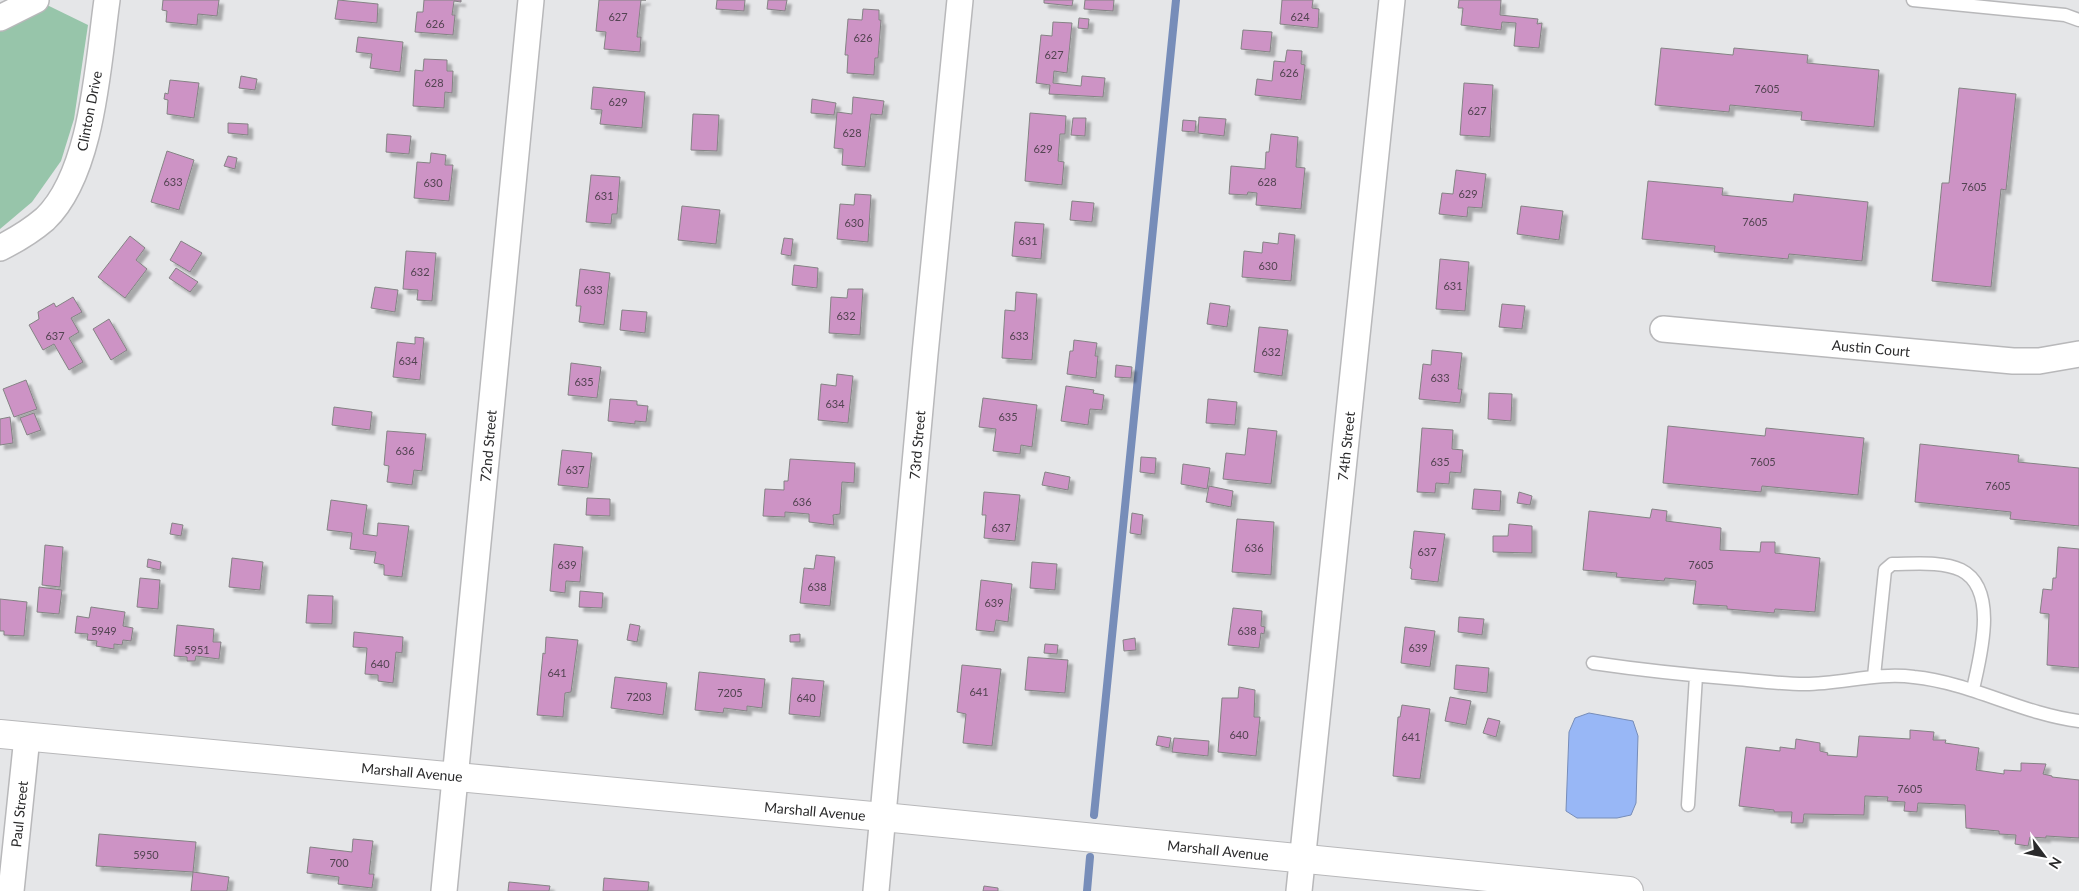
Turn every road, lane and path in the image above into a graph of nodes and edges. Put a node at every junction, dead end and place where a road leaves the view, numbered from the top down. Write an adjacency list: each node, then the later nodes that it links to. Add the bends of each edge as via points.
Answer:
1 (36, 0): 7 (street)
2 (107, 0): 9 (street, Clinton Drive, via 81,156 63,194 46,217 24,235)
3 (531, 0): 19 (street, 72nd Street)
4 (960, 0): 21 (street, 73rd Street)
5 (1392, 0): 22 (street, 74th Street)
6 (1913, 0): 8 (lane, via 2065,15)
7 (0, 18)
8 (2079, 20)
9 (0, 248)
10 (1663, 329): 11 (street, Austin Court, via 2013,361 2039,361)
11 (2079, 354)
12 (1593, 662): 13 (lane)
13 (1696, 676): 14 (lane, via 1828,684); 20 (lane)
14 (1874, 676): 15 (lane, via 1913,676); 15 (lane, via 1885,570 1892,564 1951,567 1963,571 1983,596 1984,625)
15 (1973, 689): 16 (lane, via 2045,715)
16 (2079, 721)
17 (0, 734): 18 (street, Marshall Avenue)
18 (27, 737): 19 (street, Marshall Avenue); 23 (street, Paul Street)
19 (455, 776): 21 (street, Marshall Avenue); 24 (street, 72nd Street)
20 (1688, 805)
21 (883, 817): 22 (street, Marshall Avenue); 25 (street, 73rd Street)
22 (1302, 858): 26 (street, 74th Street); 27 (street, Marshall Avenue)
23 (11, 891)
24 (444, 891)
25 (876, 891)
26 (1299, 891)
27 (1629, 891)

